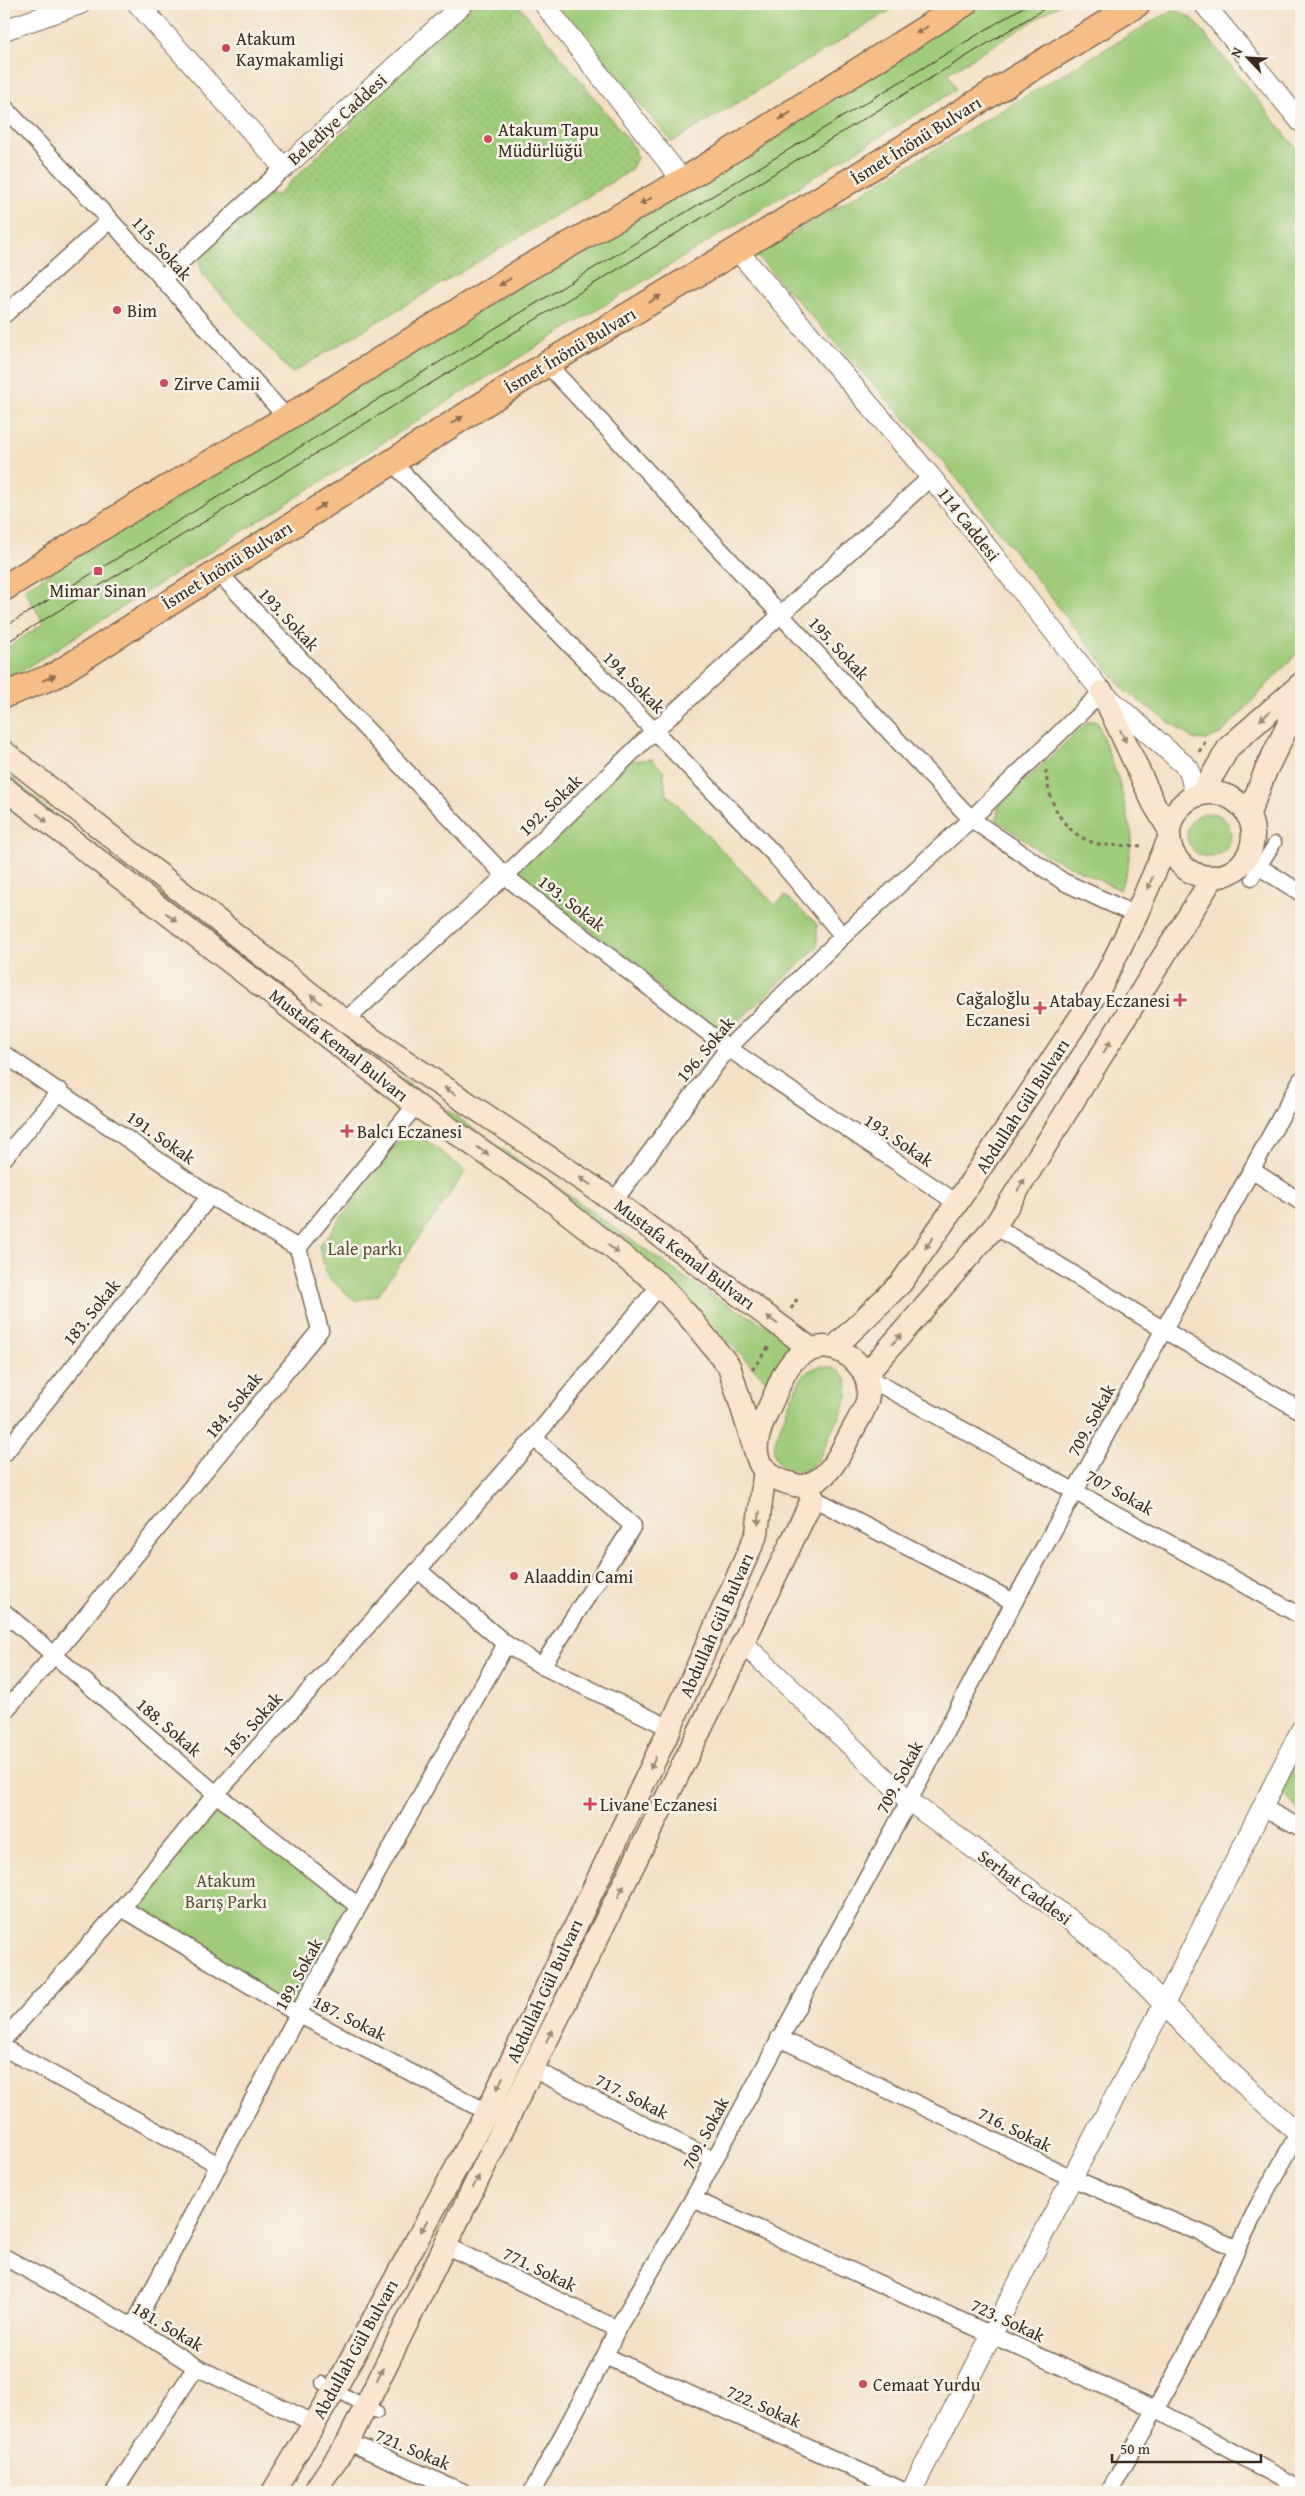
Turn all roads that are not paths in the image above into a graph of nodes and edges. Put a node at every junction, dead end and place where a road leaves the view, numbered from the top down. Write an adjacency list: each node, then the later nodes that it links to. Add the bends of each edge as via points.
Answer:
1 (80, 4): 8 (street)
2 (138, 4): 11 (street, Belediye Caddesi)
3 (463, 4): 11 (street, Belediye Caddesi)
4 (544, 4): 12 (street)
5 (964, 4): 12 (main road, one-way to 12)
6 (1137, 4): 14 (main road, İsmet İnönü Bulvarı)
7 (1204, 4): 10 (street)
8 (4, 30)
9 (4, 107): 13 (street, 115. Sokak)
10 (1301, 122)
11 (284, 168): 15 (street)
12 (683, 180): 18 (main road, one-way to 18, via 522,271)
13 (110, 220): 15 (street, 115. Sokak); 16 (street)
14 (737, 250): 17 (main road, İsmet İnönü Bulvarı, one-way to 14); 20 (street, 114 Caddesi)
15 (162, 279): 18 (street, 115. Sokak)
16 (5, 313)
17 (547, 364): 19 (main road, İsmet İnönü Bulvarı, one-way to 17); 23 (street, 195. Sokak)
18 (287, 418): 22 (main road)
19 (392, 462): 21 (main road, İsmet İnönü Bulvarı, one-way to 19); 28 (street, 194. Sokak)
20 (931, 477): 23 (street, 192. Sokak); 25 (street, 114 Caddesi)
21 (217, 572): 26 (main road, İsmet İnönü Bulvarı, one-way to 21, via 54,676); 37 (street, 193. Sokak)
22 (4, 588)
23 (780, 614): 28 (street, 192. Sokak); 33 (street, 195. Sokak)
24 (1301, 684): 31 (main road, one-way to 31, via 1229,747)
25 (1102, 692): 31 (street, 114 Caddesi, via 1189,769); 33 (street, 196. Sokak); 34 (main road, one-way to 34)
26 (4, 695)
27 (1301, 699): 32 (main road, via 1266,770)
28 (654, 731): 37 (street, 192. Sokak); 41 (street, 194. Sokak, via 774,854)
29 (4, 752): 42 (main road, Mustafa Kemal Bulvarı, one-way to 29)
30 (4, 788): 47 (main road, Mustafa Kemal Bulvarı, one-way to 47)
31 (1198, 794): 32 (main road, via 1229,796); 34 (main road, via 1178,809)
32 (1248, 816): 36 (main road)
33 (971, 819): 40 (street, 195. Sokak, via 1064,882); 41 (street, 196. Sokak)
34 (1167, 838): 38 (main road, via 1183,866 1200,876); 40 (main road, Abdullah Gül Bulvarı, one-way to 40)
35 (1275, 843): 36 (street)
36 (1253, 868): 38 (main road, via 1237,868); 39 (street)
37 (505, 876): 42 (street, 192. Sokak); 43 (street, 193. Sokak)
38 (1213, 877): 54 (main road, one-way to 38)
39 (1301, 892)
40 (1136, 915): 53 (main road, Abdullah Gül Bulvarı, via 1101,986)
41 (843, 936): 43 (street, 196. Sokak)
42 (345, 1021): 51 (main road, Mustafa Kemal Bulvarı, one-way to 42)
43 (728, 1048): 51 (street, 196. Sokak); 53 (street, 193. Sokak)
44 (4, 1054): 46 (street, 191. Sokak)
45 (1301, 1080): 49 (street, 709. Sokak)
46 (60, 1091): 48 (street); 50 (street, 191. Sokak)
47 (416, 1105): 55 (street); 56 (main road, Mustafa Kemal Bulvarı, one-way to 56, via 537,1189)
48 (4, 1158)
49 (1253, 1171): 52 (street); 57 (street, 709. Sokak)
50 (210, 1196): 55 (street, 191. Sokak); 63 (street, 183. Sokak)
51 (614, 1201): 59 (main road, Mustafa Kemal Bulvarı, one-way to 51)
52 (1301, 1202)
53 (957, 1203): 58 (main road, Abdullah Gül Bulvarı, one-way to 58, via 901,1283)
54 (995, 1226): 57 (street); 60 (main road, one-way to 54)
55 (298, 1248): 73 (street, 184. Sokak, via 320,1330)
56 (660, 1286): 62 (street, 185. Sokak); 64 (main road, Mustafa Kemal Bulvarı, via 729,1366)
57 (1164, 1330): 61 (street); 65 (street, 709. Sokak)
58 (835, 1347): 59 (main road); 60 (main road, via 851,1357)
59 (811, 1349): 64 (main road, via 794,1360 786,1370 758,1432 755,1444)
60 (865, 1376): 65 (street, 707 Sokak); 66 (main road, via 867,1402 836,1462)
61 (1301, 1411)
62 (534, 1438): 67 (street, 185. Sokak); 74 (street, via 633,1526)
63 (4, 1454)
64 (761, 1463): 66 (main road, via 776,1479); 76 (main road, Abdullah Gül Bulvarı, one-way to 76, via 757,1533)
65 (1075, 1490): 68 (street, 709. Sokak); 70 (street, 707 Sokak)
66 (809, 1492): 68 (street); 71 (main road, Abdullah Gül Bulvarı)
67 (418, 1570): 72 (street); 78 (street, 185. Sokak)
68 (1014, 1602): 79 (street, 709. Sokak)
69 (4, 1612): 73 (street, 188. Sokak)
70 (1301, 1616)
71 (743, 1643): 79 (street, Serhat Caddesi); 89 (main road, Abdullah Gül Bulvarı, one-way to 71)
72 (506, 1644): 74 (street); 82 (street, 189. Sokak)
73 (54, 1655): 75 (street, 184. Sokak); 78 (street, 188. Sokak)
74 (542, 1666): 76 (street)
75 (4, 1712)
76 (670, 1728): 90 (main road, Abdullah Gül Bulvarı, one-way to 90)
77 (1301, 1730): 80 (street)
78 (216, 1794): 82 (street, 188. Sokak); 83 (street, 185. Sokak)
79 (909, 1801): 84 (street, Serhat Caddesi, via 1120,1959); 86 (street, 709. Sokak)
80 (1264, 1808): 81 (street); 84 (street)
81 (1301, 1828)
82 (358, 1906): 85 (street, 189. Sokak)
83 (122, 1908): 85 (street, 187. Sokak); 87 (street, 185. Sokak)
84 (1164, 2004): 91 (street, Serhat Caddesi, via 1228,2070); 94 (street)
85 (298, 2014): 90 (street, 187. Sokak); 93 (street, 189. Sokak)
86 (779, 2038): 92 (street, 709. Sokak); 94 (street, 716. Sokak)
87 (4, 2040)
88 (4, 2048): 93 (street)
89 (533, 2069): 92 (street, 717. Sokak); 96 (main road, Abdullah Gül Bulvarı, one-way to 89)
90 (487, 2112): 104 (main road, Abdullah Gül Bulvarı, one-way to 104)
91 (1300, 2135): 97 (street)
92 (713, 2160): 95 (street, 709. Sokak)
93 (219, 2164): 99 (street, 189. Sokak)
94 (1072, 2178): 97 (street, 716. Sokak); 101 (street)
95 (693, 2199): 100 (street, 709. Sokak); 101 (street, 723. Sokak)
96 (445, 2245): 100 (street, 771. Sokak); 105 (main road, Abdullah Gül Bulvarı, one-way to 96)
97 (1236, 2248): 106 (street, via 1181,2364)
98 (4, 2257): 99 (street, 181. Sokak)
99 (133, 2327): 103 (street, 181. Sokak)
100 (617, 2328): 102 (street, 709. Sokak)
101 (992, 2334): 106 (street, 723. Sokak); 116 (street)
102 (605, 2356): 114 (street, 709. Sokak); 115 (street, 722. Sokak)
103 (196, 2366): 107 (street, 181. Sokak); 110 (street)
104 (328, 2386): 105 (street); 107 (main road, Abdullah Gül Bulvarı)
105 (370, 2408): 108 (main road, Abdullah Gül Bulvarı)
106 (1155, 2409): 109 (street, 723. Sokak); 117 (street)
107 (314, 2423): 111 (main road, Abdullah Gül Bulvarı)
108 (348, 2442): 112 (main road, Abdullah Gül Bulvarı); 113 (street, 721. Sokak)
109 (1301, 2489)
110 (114, 2492)
111 (273, 2492)
112 (314, 2492)
113 (463, 2492)
114 (532, 2492)
115 (906, 2492)
116 (911, 2492)
117 (1109, 2492)

